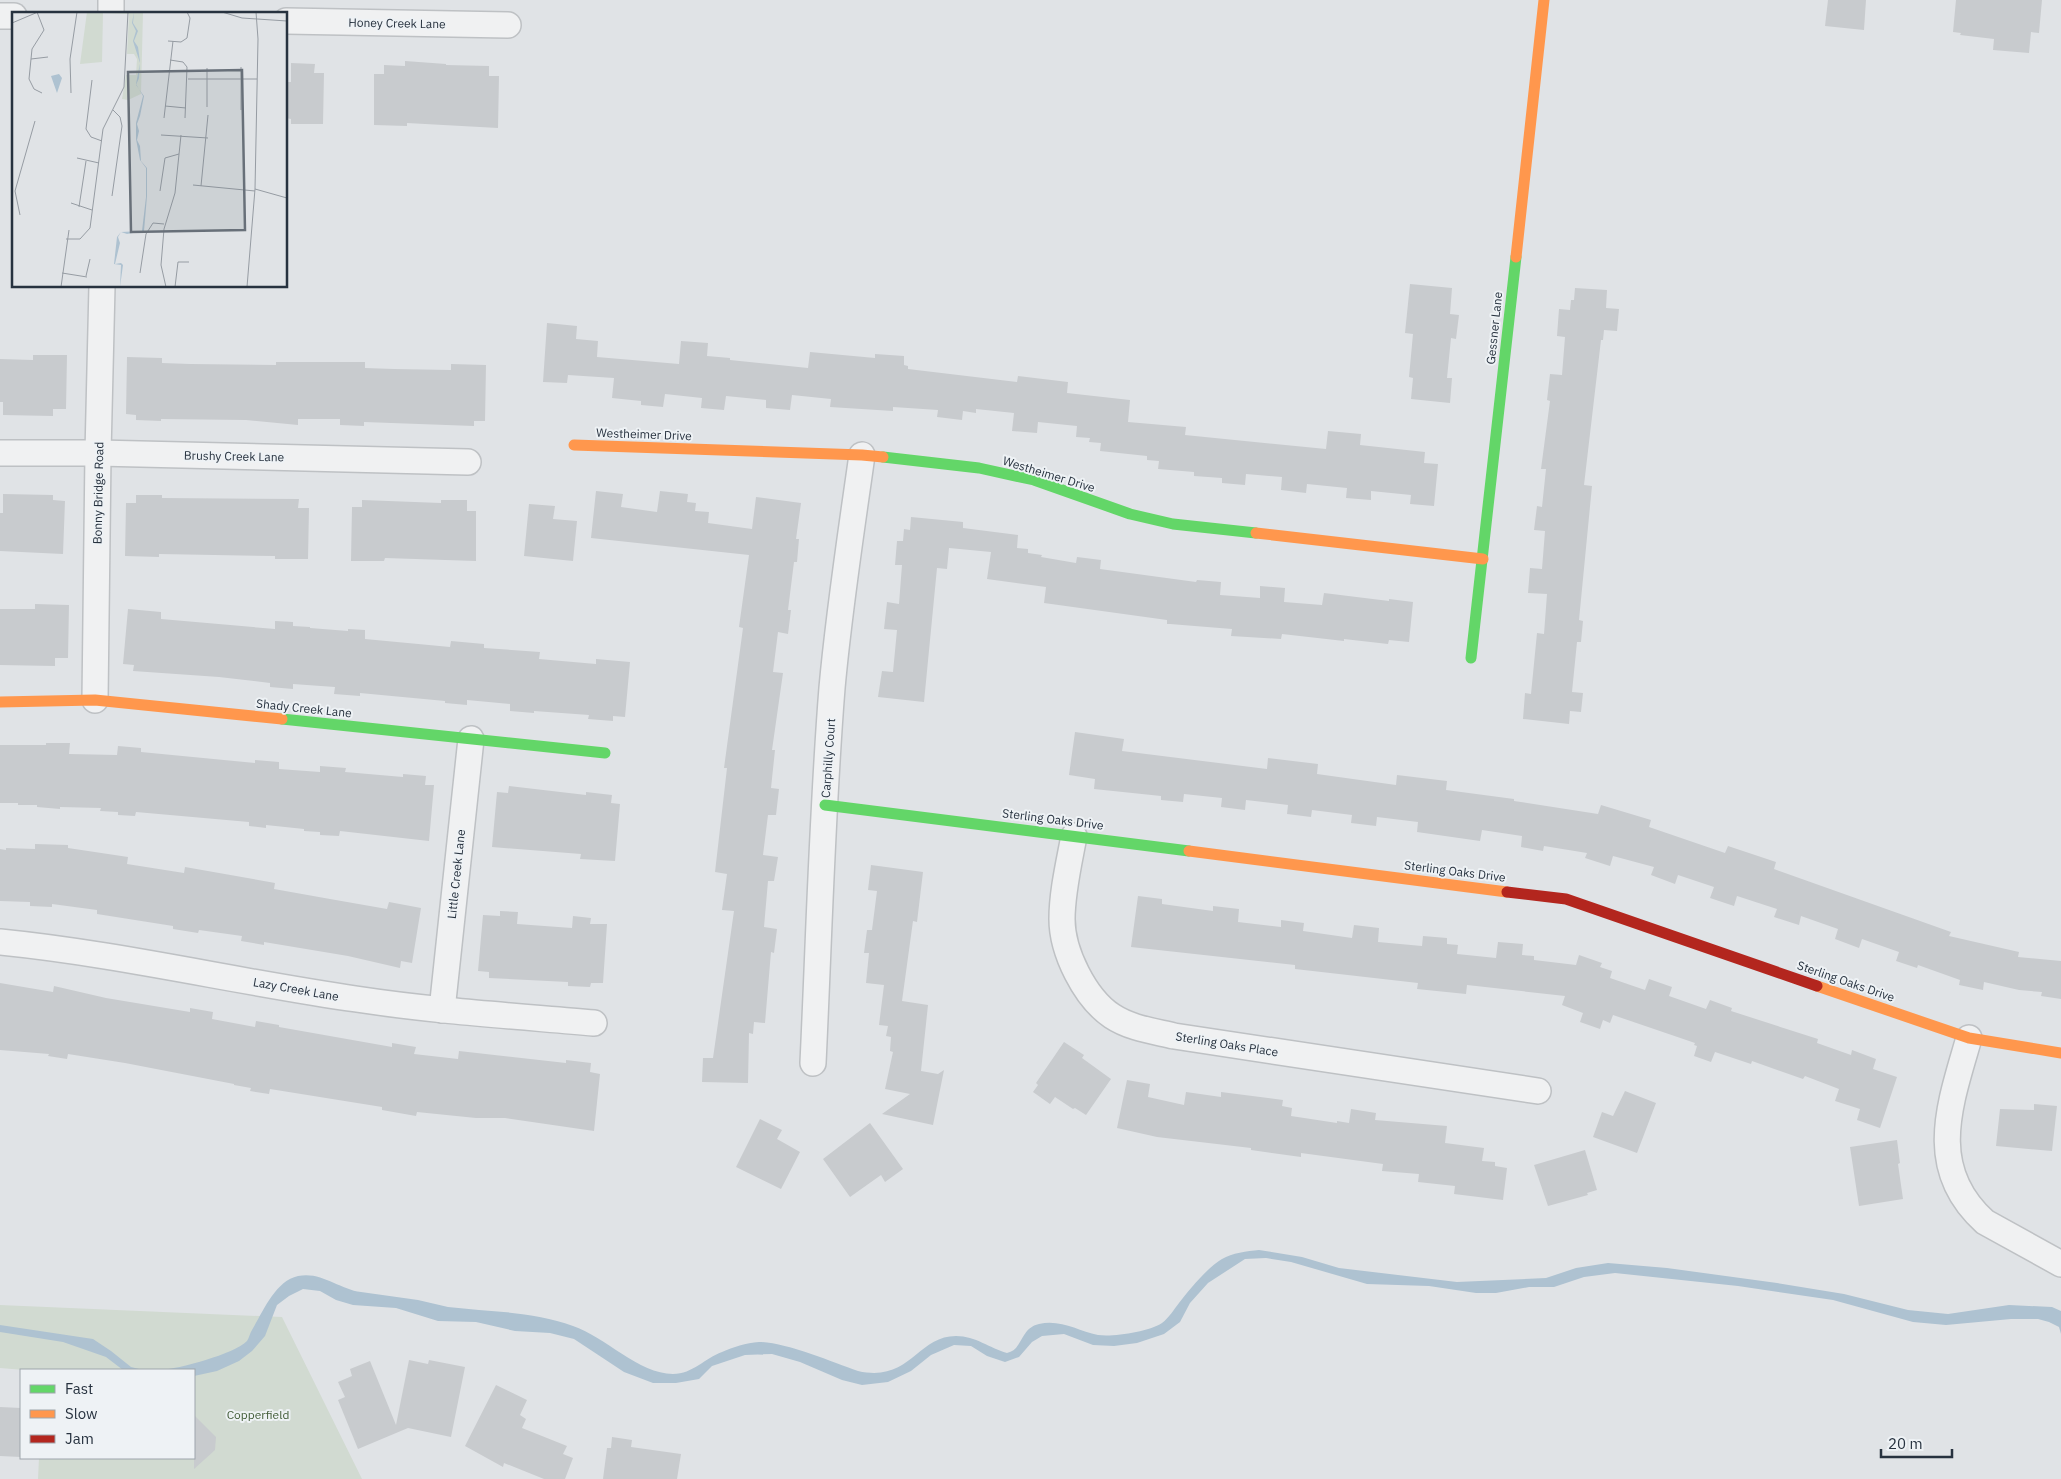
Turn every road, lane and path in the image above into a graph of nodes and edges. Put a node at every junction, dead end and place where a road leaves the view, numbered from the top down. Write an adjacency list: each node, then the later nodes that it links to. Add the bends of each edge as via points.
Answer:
1 (1544, 0): 10 (street, Gessner Lane)
2 (288, 21): 3 (street, Honey Creek Lane)
3 (508, 26)
4 (102, 288): 7 (street, Bonny Bridge Road)
5 (574, 445): 8 (street, Westheimer Drive)
6 (0, 453): 7 (street, Brushy Creek Lane)
7 (98, 453): 9 (street, Brushy Creek Lane); 12 (street, Bonny Bridge Road)
8 (862, 455): 10 (street, Westheimer Drive, via 1007,473 1130,514 1173,524); 16 (street, Carphilly Court, via 838,631)
9 (468, 462)
10 (1482, 559): 11 (street, Gessner Lane)
11 (1471, 658)
12 (95, 700): 13 (street, Shady Creek Lane); 14 (street, Shady Creek Lane)
13 (0, 702)
14 (471, 739): 15 (street, Shady Creek Lane); 19 (street, Little Creek Lane)
15 (605, 753)
16 (825, 805): 17 (street, Sterling Oaks Drive); 23 (street, Carphilly Court)
17 (1074, 836): 21 (street, Sterling Oaks Drive, via 1566,899); 24 (street, Sterling Oaks Place, via 1063,900 1065,940 1081,982 1111,1015 1131,1025 1174,1036)
18 (0, 942): 19 (street, Lazy Creek Lane, via 101,955 356,999)
19 (442, 1010): 20 (street, Lazy Creek Lane)
20 (594, 1023)
21 (1969, 1038): 22 (street, Sterling Oaks Drive); 25 (street, via 1947,1123 1948,1157 1954,1178 1969,1204 1985,1222)
22 (2061, 1053)
23 (813, 1063)
24 (1538, 1091)
25 (2061, 1264)

